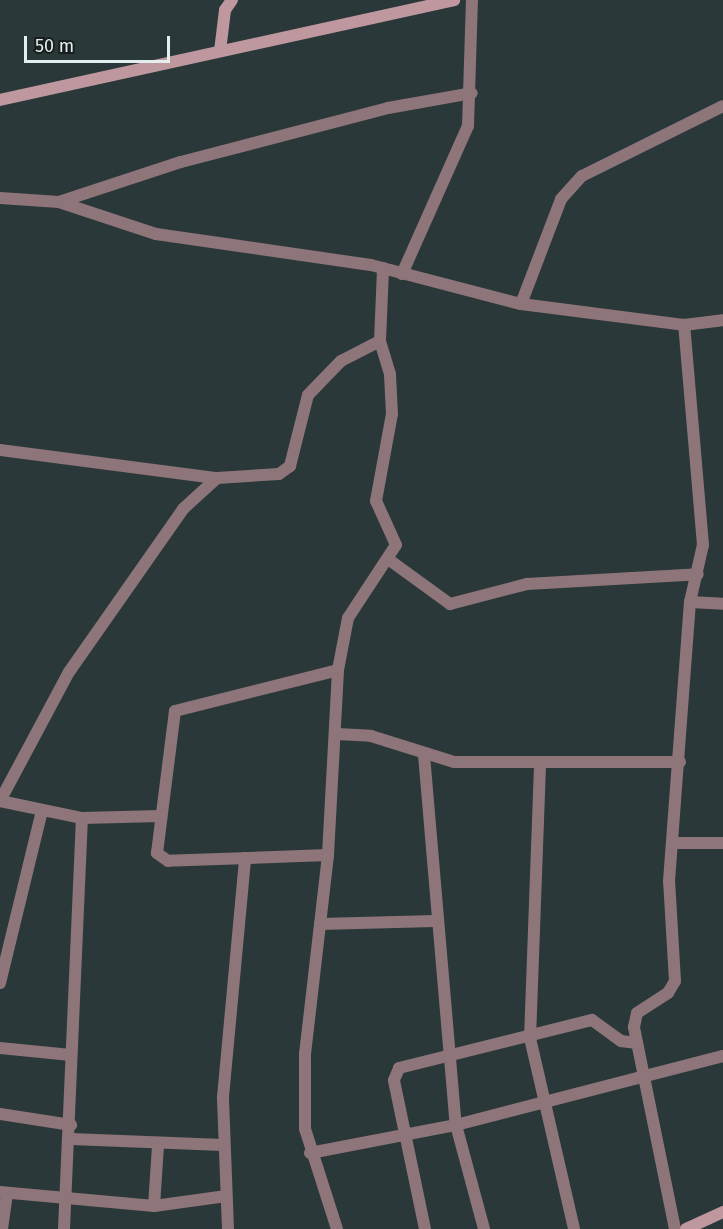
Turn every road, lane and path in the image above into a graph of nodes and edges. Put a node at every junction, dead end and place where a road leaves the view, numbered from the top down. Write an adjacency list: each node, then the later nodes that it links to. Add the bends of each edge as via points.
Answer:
1 (232, 0): 4 (main road, via 225,10)
2 (454, 0): 4 (main road)
3 (472, 0): 5 (street)
4 (220, 51): 6 (main road)
5 (472, 93): 9 (street, via 388,108 181,162); 11 (street, via 468,126)
6 (0, 100)
7 (723, 106): 12 (street, via 582,176 561,200)
8 (0, 198): 9 (street)
9 (59, 202): 10 (street, via 156,234 299,251)
10 (383, 268): 11 (street); 15 (street)
11 (402, 274): 12 (street)
12 (521, 304): 14 (street)
13 (723, 320): 14 (street)
14 (684, 325): 19 (street, via 703,545)
15 (380, 341): 17 (street, via 341,361 308,395 290,466 263,477); 18 (street, via 390,374 392,414 376,501 396,534)
16 (0, 450): 17 (street)
17 (217, 478): 27 (street, via 183,509 69,672)
18 (388, 559): 19 (street, via 450,604 527,584); 22 (street, via 348,618)
19 (698, 574): 20 (street)
20 (690, 602): 21 (street); 25 (street)
21 (723, 604)
22 (338, 670): 23 (street); 29 (street, via 181,705 171,719)
23 (337, 734): 24 (street, via 371,736); 33 (street)
24 (424, 755): 26 (street); 35 (street)
25 (680, 762): 26 (street); 31 (street)
26 (540, 766): 38 (street)
27 (0, 801): 28 (street)
28 (42, 811): 30 (street); 37 (street)
29 (161, 816): 30 (street); 34 (street, via 162,859)
30 (82, 818): 42 (street)
31 (672, 843): 32 (street); 39 (street, via 667,911 675,981 668,993 637,1013)
32 (723, 843)
33 (328, 855): 34 (street); 36 (street)
34 (245, 858): 52 (street, via 223,1097)
35 (435, 921): 36 (street); 41 (street)
36 (320, 924): 53 (street, via 305,1054)
37 (0, 982)
38 (530, 1038): 39 (street, via 592,1020 621,1041); 41 (street); 45 (street)
39 (637, 1043): 44 (street)
40 (0, 1048): 42 (street)
41 (448, 1054): 48 (street); 49 (street, via 399,1068 394,1080)
42 (71, 1055): 47 (street)
43 (723, 1056): 44 (street)
44 (644, 1077): 45 (street); 66 (street)
45 (542, 1103): 48 (street); 65 (street)
46 (0, 1114): 47 (street)
47 (71, 1125): 50 (street)
48 (456, 1125): 49 (street); 64 (street)
49 (406, 1136): 53 (street); 63 (street)
50 (71, 1139): 51 (street); 56 (street)
51 (158, 1145): 52 (street); 57 (street)
52 (224, 1145): 55 (street)
53 (310, 1153): 62 (street)
54 (3, 1192): 56 (street); 59 (street)
55 (226, 1196): 57 (street); 61 (street)
56 (69, 1199): 57 (street); 60 (street)
57 (154, 1206)
58 (723, 1212): 67 (main road)
59 (2, 1229)
60 (64, 1229)
61 (228, 1229)
62 (337, 1229)
63 (425, 1229)
64 (484, 1229)
65 (574, 1229)
66 (675, 1229)
67 (686, 1229)

